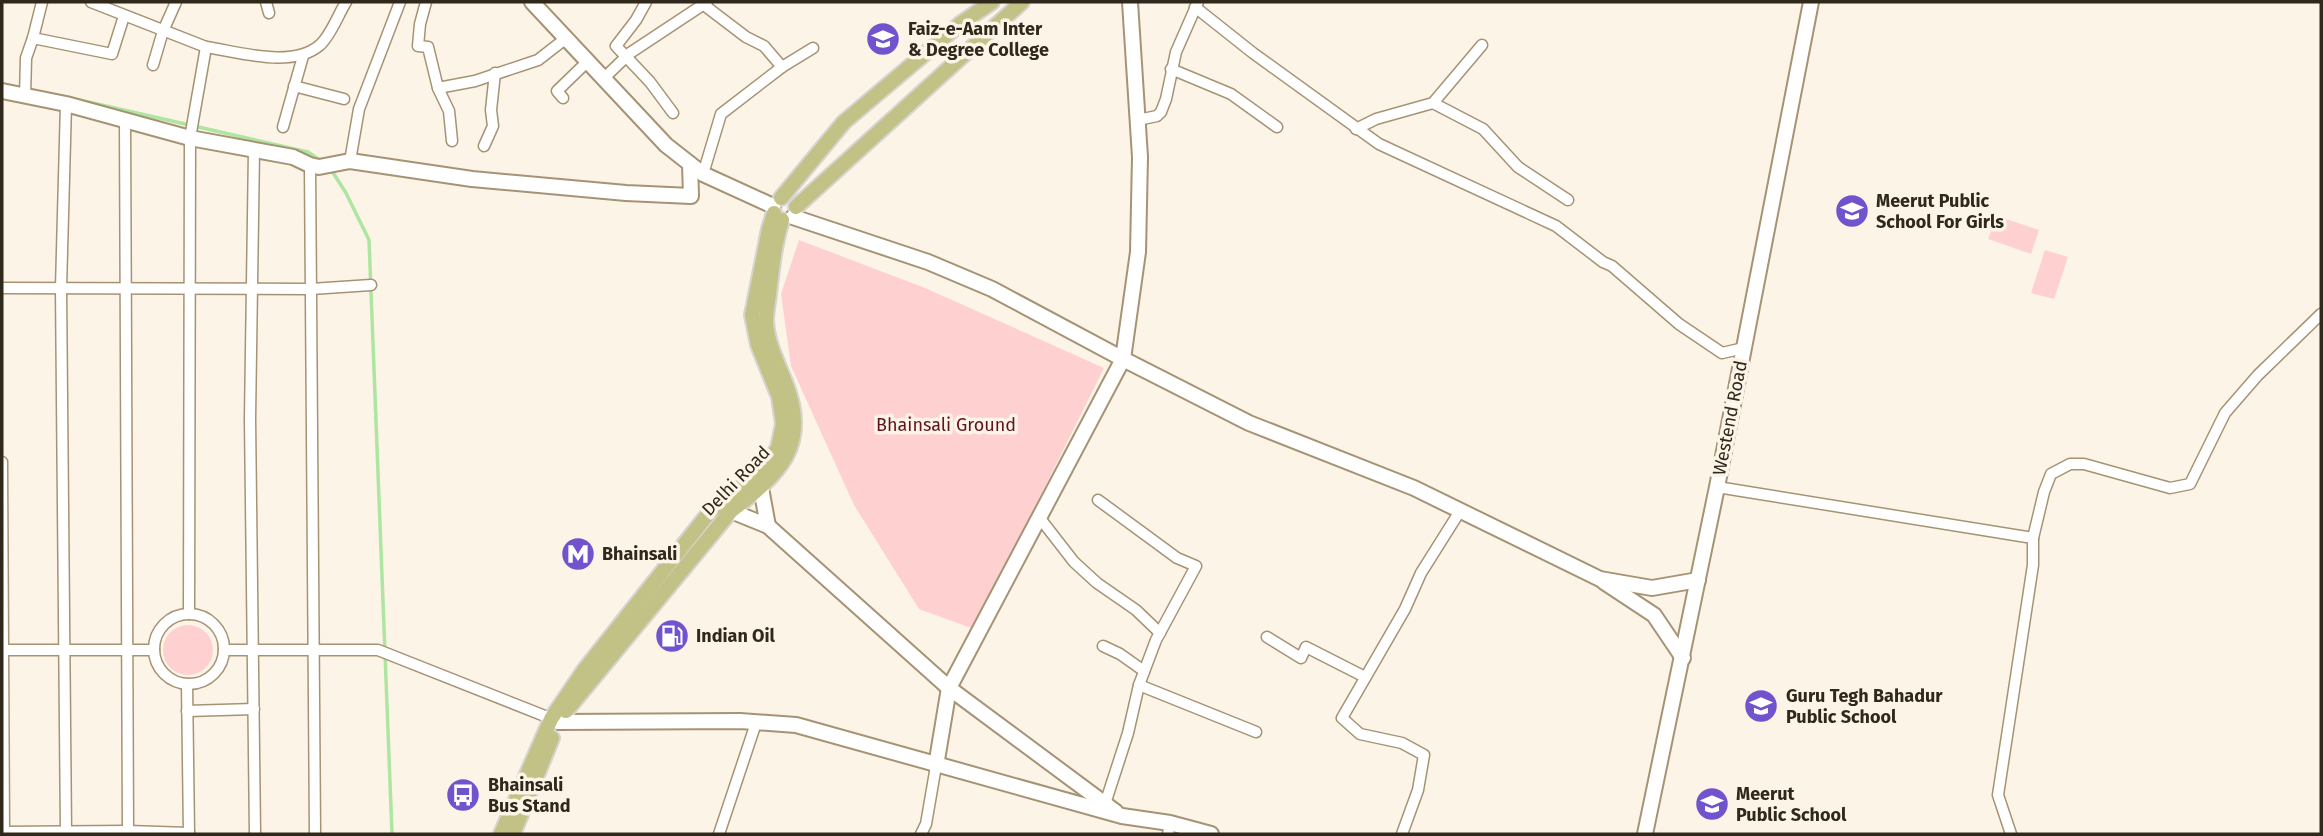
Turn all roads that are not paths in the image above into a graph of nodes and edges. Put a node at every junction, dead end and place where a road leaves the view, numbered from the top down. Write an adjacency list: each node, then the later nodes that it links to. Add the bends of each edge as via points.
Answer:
1 (42, 2): 19 (street)
2 (91, 2): 17 (street)
3 (176, 2): 18 (street)
4 (266, 2): 16 (street)
5 (346, 2): 24 (street, via 322,43)
6 (400, 2): 50 (street)
7 (426, 2): 33 (street, via 418,46 428,47)
8 (532, 2): 20 (street)
9 (646, 2): 25 (street, via 616,46)
10 (992, 2): 55 (main road, via 844,122)
11 (1022, 2): 55 (main road)
12 (1130, 2): 42 (street)
13 (1811, 2): 64 (street, Westend Road)
14 (706, 3): 25 (street); 28 (street, via 764,47)
15 (1197, 5): 29 (street); 45 (street)
16 (269, 13)
17 (124, 16): 18 (street); 19 (street, via 112,54)
18 (163, 31): 22 (street); 27 (street)
19 (33, 38): 35 (street, via 26,58)
20 (565, 39): 26 (street); 30 (street, via 538,60)
21 (1482, 45): 38 (street)
22 (206, 47): 24 (street); 46 (street)
23 (813, 48): 28 (street)
24 (303, 56): 32 (street)
25 (625, 58): 31 (street); 40 (street)
26 (587, 62): 31 (street); 37 (street, via 557,91)
27 (153, 65)
28 (782, 67): 53 (street, via 721,114)
29 (1171, 69): 42 (street, via 1161,112); 44 (street, via 1231,94)
30 (495, 73): 33 (street); 48 (street, via 493,126)
31 (603, 79): 51 (street)
32 (294, 86): 36 (street); 43 (street)
33 (438, 88): 47 (street, via 449,111)
34 (2, 91): 35 (street)
35 (25, 96): 39 (street)
36 (344, 99)
37 (563, 99)
38 (1433, 103): 45 (street); 54 (street, via 1483,129 1518,167)
39 (66, 104): 41 (street); 57 (street)
40 (673, 113)
41 (125, 120): 46 (street); 58 (street)
42 (1138, 120): 65 (street, via 1138,252)
43 (283, 127)
44 (1277, 127)
45 (1356, 129): 64 (street, via 1556,226 1722,353)
46 (190, 138): 49 (street); 59 (street)
47 (452, 141)
48 (484, 146)
49 (254, 150): 52 (street); 60 (street)
50 (344, 162): 51 (street, via 472,179 691,196); 52 (street)
51 (690, 164): 53 (street)
52 (314, 166): 62 (street)
53 (703, 174): 55 (street)
54 (1568, 201)
55 (783, 210): 65 (street, via 992,289); 67 (main road, Delhi Road, via 769,229 752,315 761,355 779,397 783,424 778,449)
56 (371, 285): 62 (street)
57 (61, 288): 58 (street); 61 (street); 82 (street)
58 (125, 288): 59 (street); 83 (street)
59 (190, 288): 60 (street); 77 (street)
60 (253, 288): 62 (street); 86 (street)
61 (2, 289)
62 (311, 289): 87 (street)
63 (2321, 314): 74 (street, via 2225,413 2190,484 2170,488 2070,464 2051,474)
64 (1744, 348): 68 (street, Westend Road)
65 (1123, 359): 71 (street, via 1249,423); 72 (street)
66 (2, 462): 81 (street)
67 (757, 483): 70 (main road, Delhi Road); 73 (street)
68 (1717, 487): 74 (street); 76 (street, Westend Road)
69 (1098, 500): 78 (street, via 1177,558 1196,566)
70 (727, 507): 73 (street); 96 (main road, Delhi Road)
71 (1460, 511): 75 (street); 90 (street)
72 (1039, 517): 78 (street, via 1074,562); 93 (street)
73 (768, 526): 93 (street)
74 (2033, 538): 116 (street, via 2033,565 1998,795)
75 (1600, 579): 76 (street, via 1652,587); 88 (street, via 1654,615)
76 (1698, 580): 88 (street, Westend Road)
77 (189, 614): 84 (street, via 164,625); 85 (street, via 214,624)
78 (1160, 634): 89 (street)
79 (1267, 637): 90 (street, via 1301,658 1306,647)
80 (1103, 646): 89 (street)
81 (2, 650): 82 (street); 105 (street)
82 (66, 650): 83 (street); 103 (street)
83 (125, 650): 84 (street); 104 (street)
84 (154, 650): 91 (street, via 158,667 170,679)
85 (224, 650): 86 (street); 91 (street, via 213,675)
86 (254, 650): 87 (street); 94 (street)
87 (312, 650): 96 (street, via 378,650); 108 (street)
88 (1683, 658): 115 (street, Westend Road)
89 (1144, 671): 92 (street)
90 (1365, 677): 114 (street, via 1342,718 1360,734 1402,743 1424,755 1418,790)
91 (187, 684): 95 (street)
92 (1139, 684): 98 (street); 100 (street)
93 (949, 688): 99 (street); 100 (street)
94 (254, 709): 95 (street); 107 (street)
95 (187, 711): 106 (street)
96 (555, 720): 97 (street); 109 (main road); 110 (main road)
97 (756, 723): 99 (street, via 796,725); 111 (street)
98 (1256, 732)
99 (936, 766): 101 (street); 112 (street)
100 (1105, 804): 101 (street)
101 (1122, 816): 102 (street)
102 (1169, 829): 113 (street)
103 (65, 832): 104 (street); 105 (street)
104 (128, 832): 106 (street)
105 (3, 833)
106 (188, 834)
107 (255, 834)
108 (315, 834)
109 (501, 834)
110 (513, 834)
111 (719, 834)
112 (921, 834)
113 (1207, 834)
114 (1402, 834)
115 (1645, 834)
116 (2011, 834)

